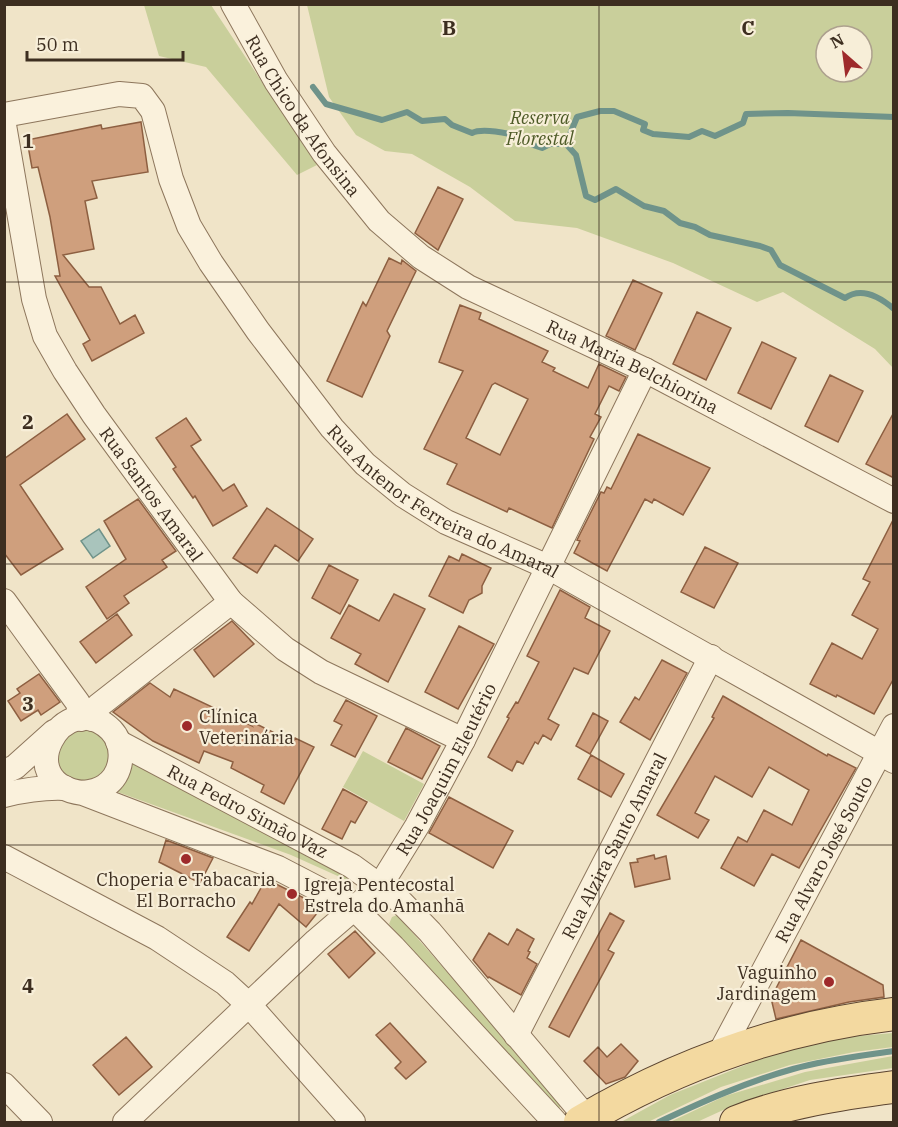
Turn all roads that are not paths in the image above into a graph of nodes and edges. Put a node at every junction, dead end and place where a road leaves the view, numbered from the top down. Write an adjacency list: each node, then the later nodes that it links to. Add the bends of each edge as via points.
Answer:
1 (233, 4): 4 (street, Rua Chico da Afonsina, via 276,81 324,153)
2 (4, 115): 7 (street, Rua Antenor Ferreira do Amaral, via 119,94 142,96 153,111 171,179 189,226 258,331 332,428 365,464 403,495 446,522)
3 (4, 125): 9 (street, Rua Santos Amaral, via 34,299 45,336 94,415)
4 (379, 221): 5 (street, Rua Maria Belchiorina, via 421,257 468,287)
5 (645, 370): 6 (street, Rua Maria Belchiorina); 7 (street, Rua Joaquim Eleutério)
6 (894, 501)
7 (548, 567): 10 (street, Rua Antenor Ferreira do Amaral); 14 (street, Rua Joaquim Eleutério)
8 (4, 601): 11 (street)
9 (231, 602): 11 (street, via 98,706); 14 (street, Rua Santos Amaral, via 285,649 321,672)
10 (711, 657): 16 (street, Rua Antenor Ferreira do Amaral); 25 (street, Rua Alzira Santo Amaral)
11 (87, 719): 13 (street, via 69,722); 15 (street, via 104,724)
12 (894, 726): 16 (street, Rua Alvaro José Souto)
13 (58, 729): 17 (street); 18 (street, via 47,748 46,760 56,781)
14 (463, 740): 21 (street, Rua Joaquim Eleutério)
15 (118, 742): 18 (street, via 120,760 115,776 95,791); 21 (street, Rua Pedro Simão Vaz, via 352,866)
16 (887, 758): 26 (street, Rua Alvaro José Souto)
17 (4, 772)
18 (74, 791): 19 (street, via 51,787); 22 (street, Rua Pedro Simão Vaz, via 278,867)
19 (4, 795)
20 (4, 857): 23 (street, via 167,944 225,983)
21 (381, 886): 22 (street, Rua Joaquim Eleutério); 25 (street, Rua Pedro Simão Vaz, via 430,932)
22 (353, 908): 23 (street, Rua Joaquim Eleutério); 34 (street, Rua Pedro Simão Vaz)
23 (250, 1006): 32 (street, Rua Joaquim Eleutério); 33 (street)
24 (894, 1014): 26 (main road, via 800,1030)
25 (516, 1035): 30 (street, Rua Pedro Simão Vaz)
26 (719, 1055): 30 (main road, via 671,1074)
27 (4, 1085): 31 (street)
28 (894, 1087): 29 (main road, via 856,1092)
29 (775, 1116): 35 (main road)
30 (586, 1121)
31 (40, 1122)
32 (125, 1122)
33 (353, 1122)
34 (555, 1122)
35 (736, 1122)

